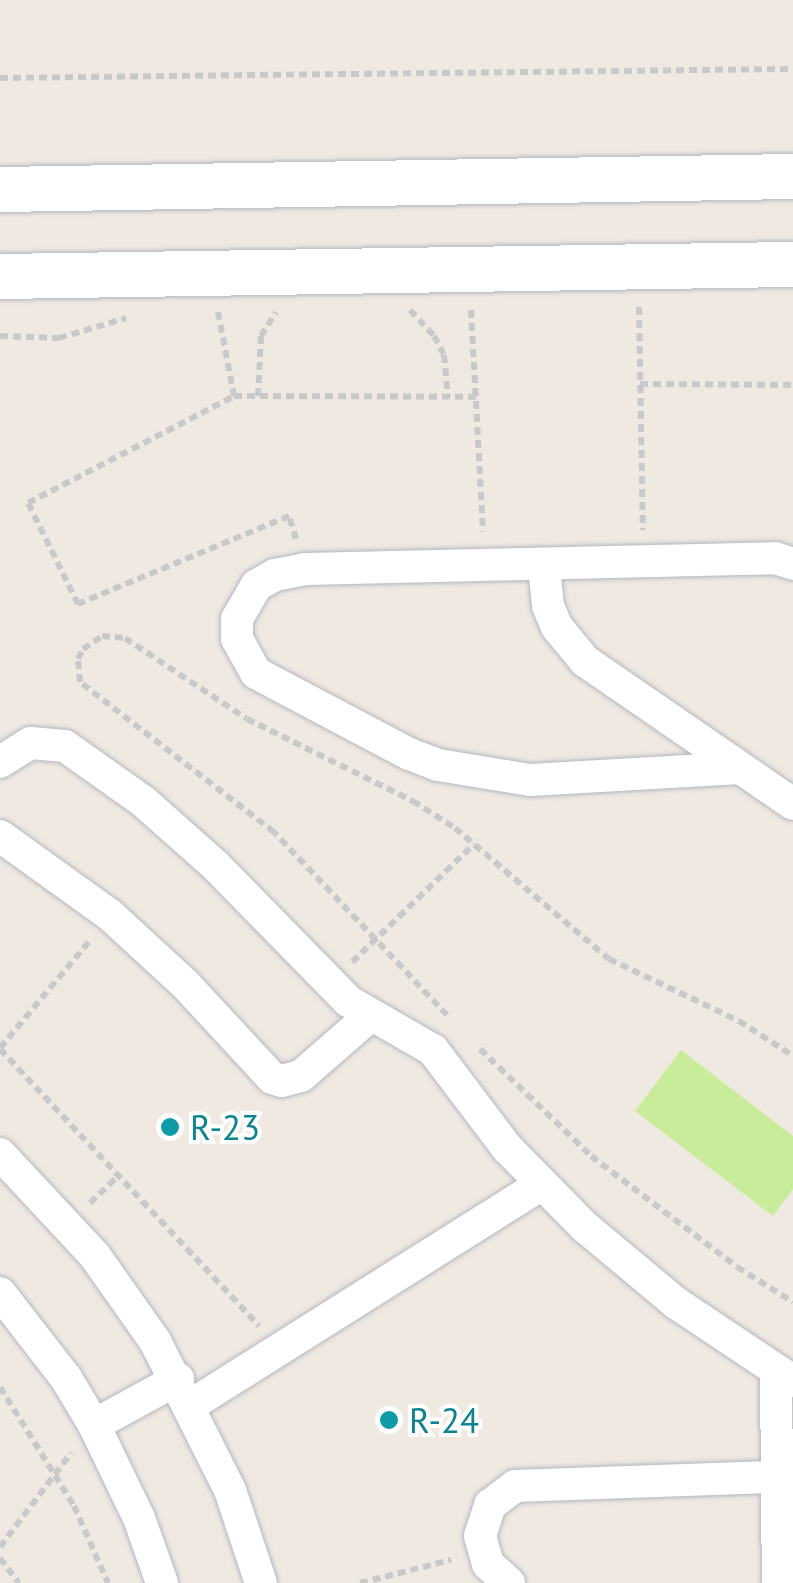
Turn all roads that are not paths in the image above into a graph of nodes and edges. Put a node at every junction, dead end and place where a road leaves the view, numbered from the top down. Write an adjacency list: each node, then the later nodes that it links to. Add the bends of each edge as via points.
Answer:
1 (793, 176): 2 (street)
2 (0, 189)
3 (793, 264): 4 (street)
4 (0, 276)
5 (793, 564): 6 (street, via 775,558)
6 (544, 566): 8 (street, via 548,606 569,646); 8 (street, via 274,575 244,600 237,639 244,658 273,684 409,754 468,773 530,780)
7 (0, 762): 11 (street, via 15,749 48,742 92,764 181,832)
8 (740, 768): 9 (street)
9 (793, 804)
10 (0, 836): 11 (street, via 110,914 272,1078 301,1076)
11 (370, 1015): 13 (street, via 434,1050)
12 (0, 1154): 16 (street, via 95,1256)
13 (540, 1185): 15 (street, via 664,1294); 16 (street, via 280,1349)
14 (0, 1293): 17 (street)
15 (785, 1376): 18 (street)
16 (184, 1392): 17 (street); 21 (street, via 230,1490)
17 (94, 1425): 20 (street)
18 (777, 1477): 22 (street, via 515,1486 482,1520 482,1552); 24 (street)
19 (793, 1582): 24 (street)
20 (162, 1583)
21 (261, 1583)
22 (509, 1583)
23 (766, 1583): 24 (street)
24 (778, 1583)

